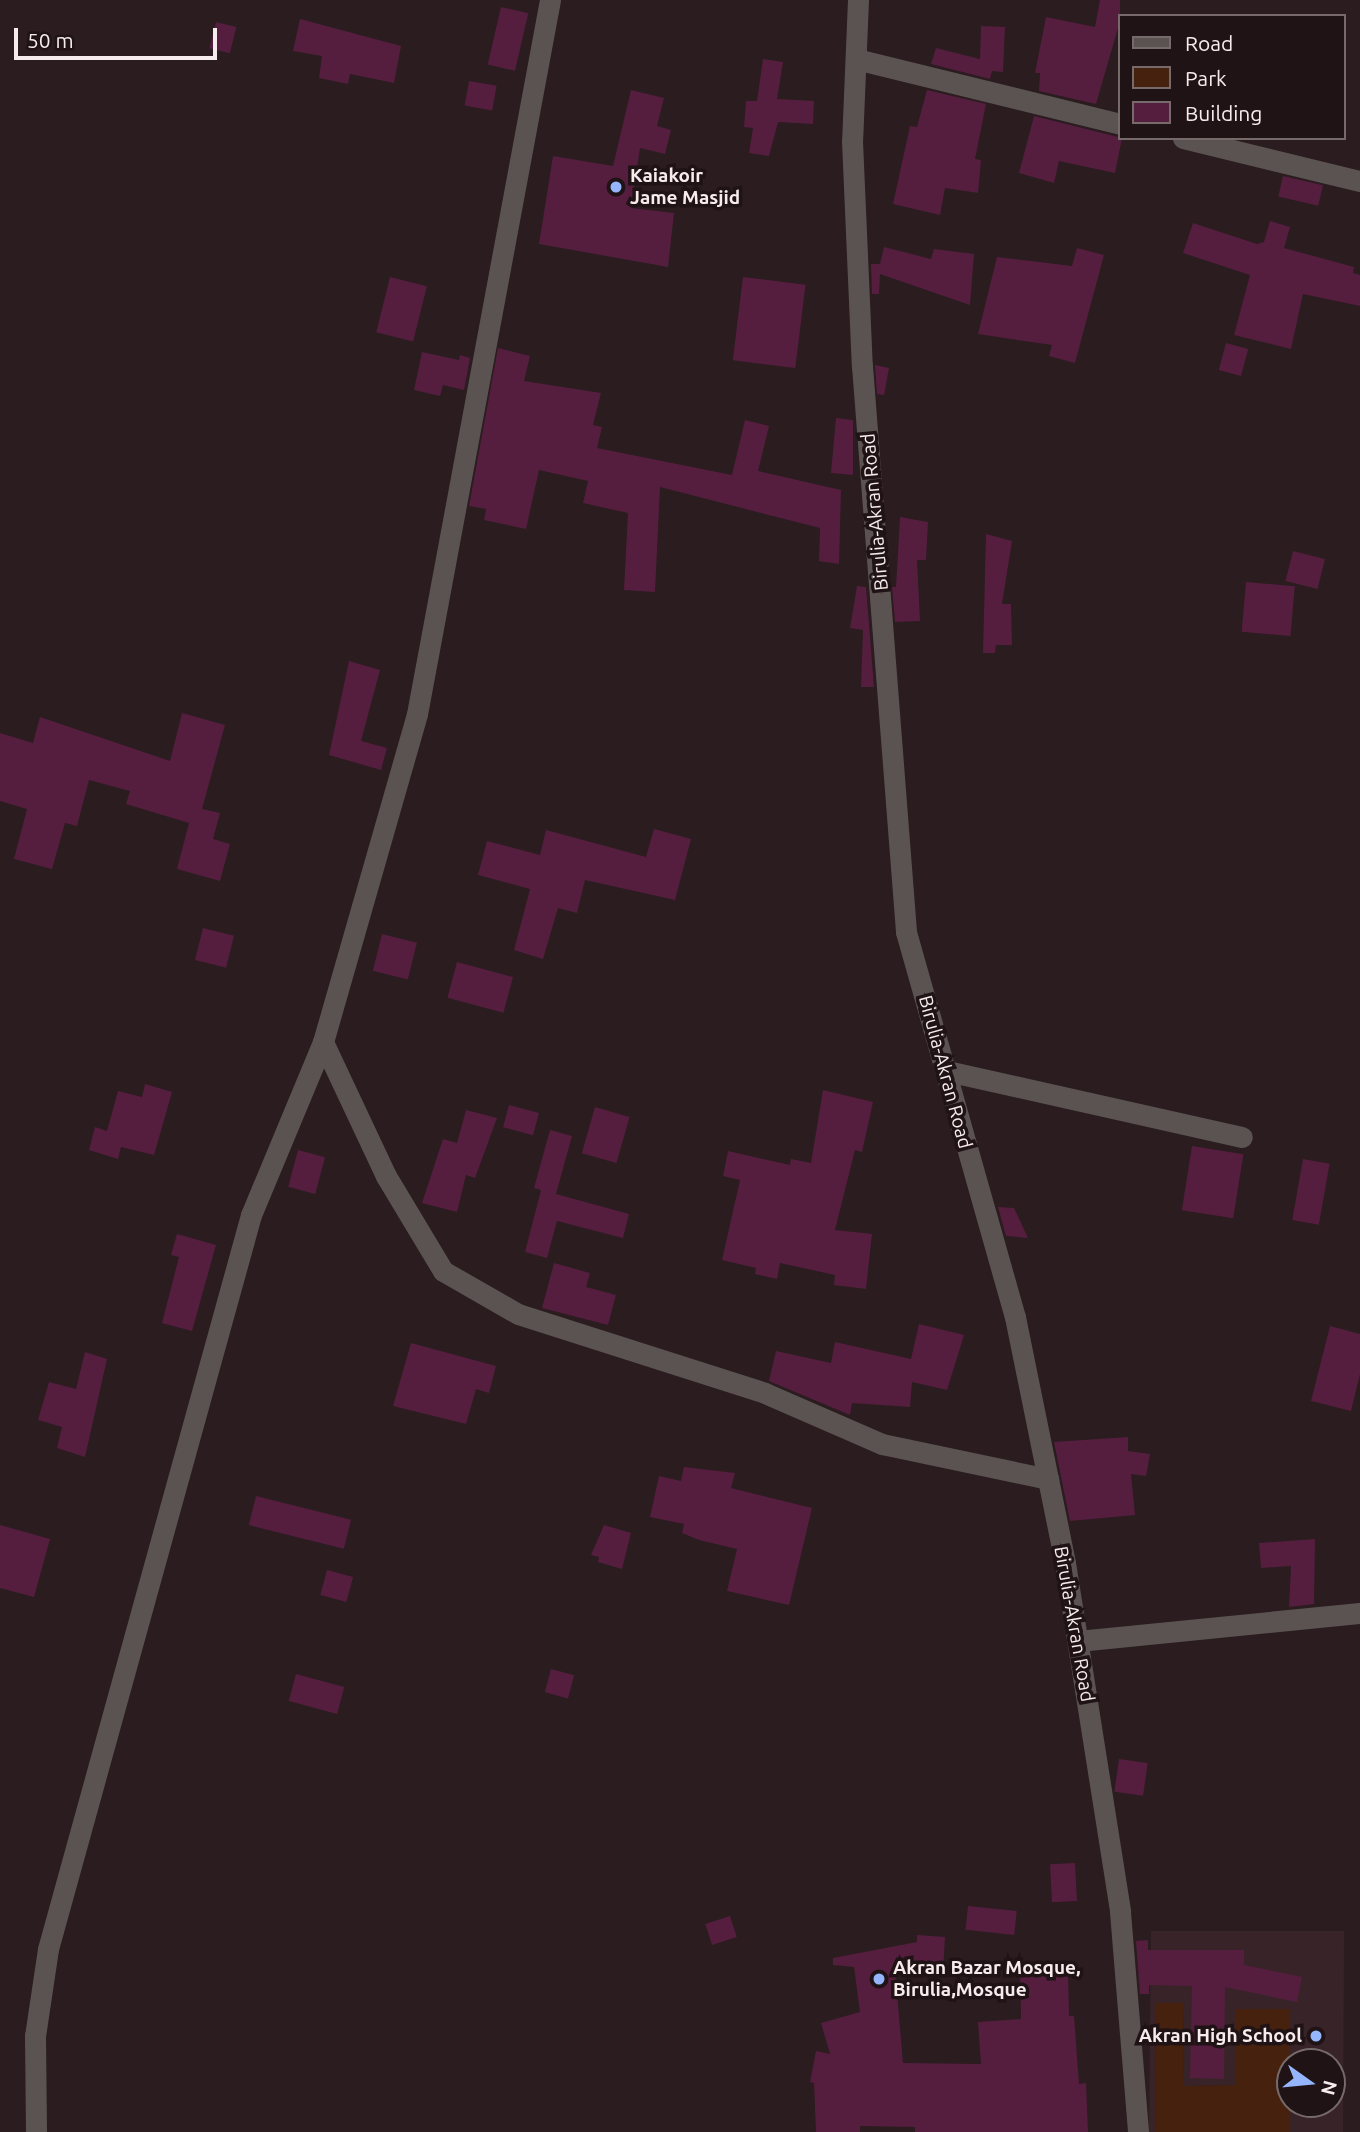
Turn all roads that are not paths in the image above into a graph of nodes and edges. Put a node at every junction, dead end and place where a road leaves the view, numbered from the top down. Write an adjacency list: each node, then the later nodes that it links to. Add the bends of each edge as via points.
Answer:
1 (550, 0): 7 (street, via 417,714)
2 (858, 0): 3 (street, Birulia-Akran Road)
3 (856, 59): 4 (street); 8 (street, Birulia-Akran Road, via 852,141 862,366 906,932)
4 (1118, 124)
5 (1191, 140): 6 (street)
6 (1360, 181)
7 (323, 1042): 10 (street, via 386,1176 443,1271 518,1314 765,1393 882,1444); 13 (street, via 251,1215 48,1949 35,2036)
8 (947, 1071): 9 (street); 10 (street, Birulia-Akran Road, via 1016,1317)
9 (1242, 1137)
10 (1048, 1479): 12 (street, Birulia-Akran Road)
11 (1360, 1613): 12 (street)
12 (1078, 1641): 14 (street, Birulia-Akran Road, via 1120,1912)
13 (36, 2132)
14 (1138, 2132)

